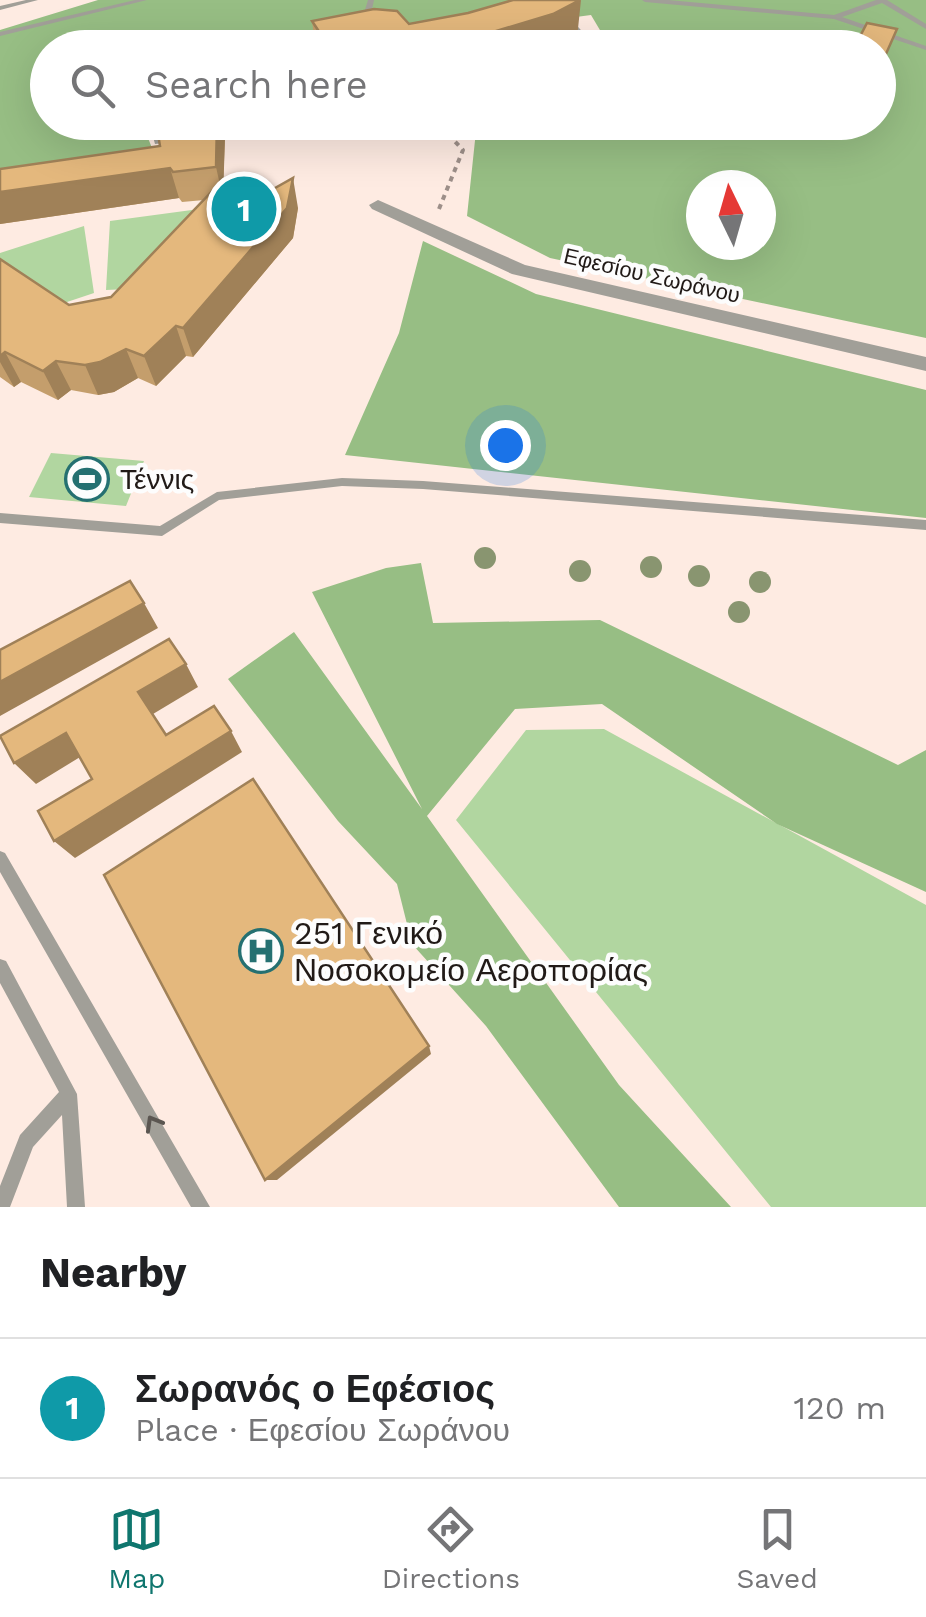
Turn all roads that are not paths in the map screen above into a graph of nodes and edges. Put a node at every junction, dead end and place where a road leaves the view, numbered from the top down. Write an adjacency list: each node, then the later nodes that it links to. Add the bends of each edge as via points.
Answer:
1 (36, 0): 6 (lane)
2 (144, 0): 13 (lane)
3 (371, 0): 10 (lane)
4 (645, 0): 8 (lane)
5 (882, 0): 8 (lane); 9 (lane)
6 (0, 8)
7 (566, 12): 11 (lane)
8 (835, 18): 12 (lane)
9 (926, 28)
10 (363, 30)
11 (579, 30)
12 (871, 30)
13 (0, 34)
14 (896, 38): 15 (lane)
15 (926, 48)
16 (158, 140): 17 (lane)
17 (176, 140)
18 (378, 206): 19 (street, Εφεσίου Σωράνου, via 518,270)
19 (926, 364)
20 (0, 518): 21 (lane, via 162,531 217,496 342,482)
21 (926, 525)
22 (0, 858): 27 (lane, one-way to 22)
23 (0, 967): 24 (lane)
24 (68, 1094): 25 (lane, via 26,1141); 26 (lane)
25 (0, 1207)
26 (76, 1207)
27 (201, 1207)

